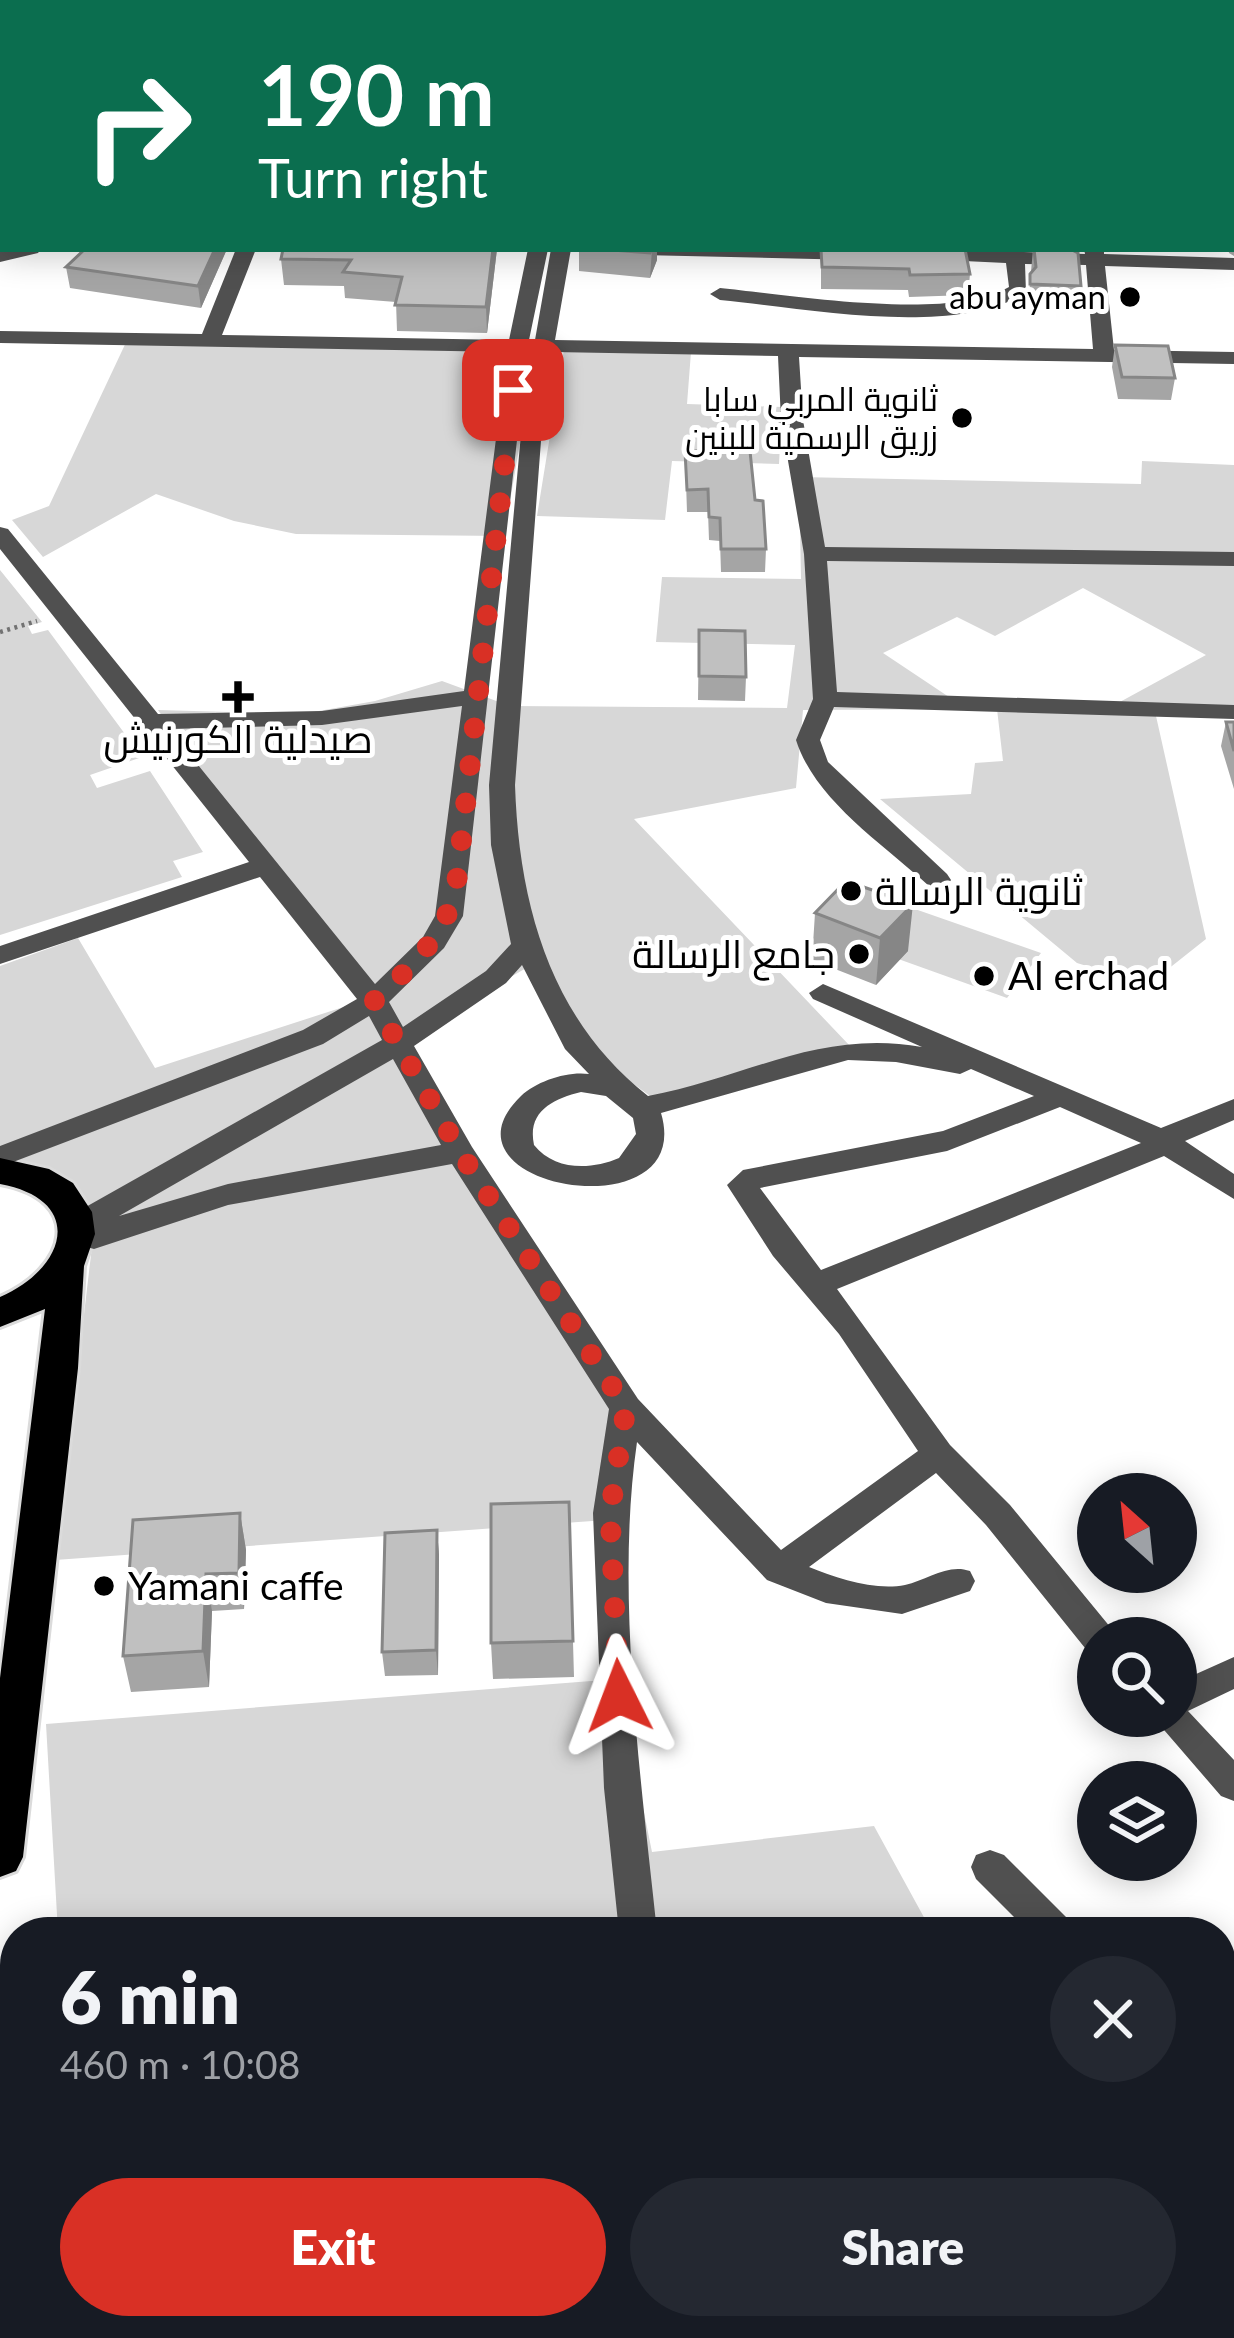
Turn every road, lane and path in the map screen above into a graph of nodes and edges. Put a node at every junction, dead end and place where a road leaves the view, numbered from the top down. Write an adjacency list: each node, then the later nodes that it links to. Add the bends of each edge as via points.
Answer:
1 (245, 252): 12 (street)
2 (538, 252): 13 (street)
3 (560, 252): 13 (street)
4 (781, 252): 5 (street)
5 (875, 254)
6 (898, 255): 8 (street)
7 (1095, 255): 8 (street); 9 (street); 15 (street)
8 (1016, 257): 10 (street, via 1019,289 980,307)
9 (1234, 264)
10 (720, 294)
11 (0, 337): 12 (street)
12 (210, 340): 13 (street)
13 (529, 346): 14 (street); 22 (street); 28 (street, via 502,785)
14 (788, 348): 15 (street); 18 (street)
15 (1104, 354): 16 (street)
16 (1234, 358)
17 (0, 535): 20 (street)
18 (815, 554): 19 (street); 23 (street)
19 (1234, 559)
20 (62, 610): 21 (path); 25 (street)
21 (0, 632)
22 (478, 696): 25 (street, via 322,718); 33 (street, via 449,916)
23 (825, 698): 24 (street); 27 (street, via 808,740 816,764)
24 (1234, 712)
25 (154, 722): 26 (street)
26 (262, 867): 29 (street); 33 (street)
27 (938, 880)
28 (525, 945): 30 (street); 31 (street)
29 (0, 955)
30 (496, 976): 31 (street); 34 (street)
31 (545, 992): 35 (street)
32 (823, 993): 36 (street)
33 (374, 1001): 34 (street); 43 (street, via 313,1036)
34 (400, 1042): 42 (street); 46 (street)
35 (578, 1049): 37 (street); 39 (street)
36 (1010, 1071): 38 (street); 39 (street, via 835,1052 698,1098)
37 (548, 1089): 39 (street, via 599,1083); 39 (street, via 518,1115 514,1132 533,1162 565,1175 603,1176 643,1155 653,1122)
38 (1060, 1095): 41 (street); 47 (street, via 933,1147 744,1182 744,1194)
39 (638, 1100)
40 (1234, 1109): 41 (street)
41 (1165, 1142): 45 (street); 47 (street)
42 (460, 1152): 46 (street, via 168,1209); 49 (street)
43 (0, 1157)
44 (0, 1171): 46 (highway, via 58,1190 72,1206)
45 (1234, 1188)
46 (74, 1246): 48 (highway, via 45,1292); 58 (highway)
47 (815, 1285): 50 (street)
48 (0, 1313)
49 (626, 1408): 51 (street); 60 (street, via 610,1513)
50 (938, 1454): 51 (street); 53 (street)
51 (779, 1570): 52 (street, via 826,1589 902,1600)
52 (958, 1581)
53 (1081, 1617)
54 (1234, 1672): 55 (street)
55 (1197, 1690)
56 (1189, 1737): 57 (street)
57 (1234, 1785)
58 (0, 1857)
59 (990, 1867): 61 (street)
60 (636, 1917)
61 (1040, 1917)

